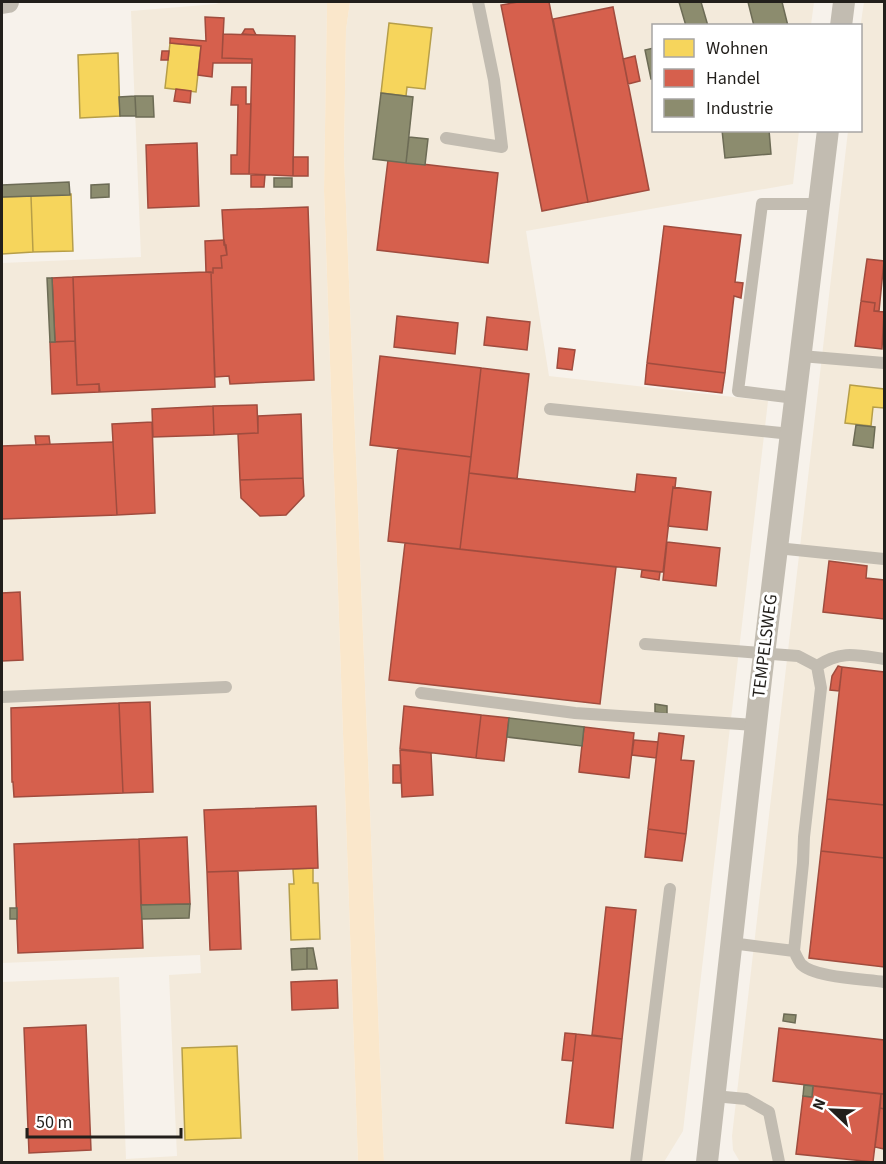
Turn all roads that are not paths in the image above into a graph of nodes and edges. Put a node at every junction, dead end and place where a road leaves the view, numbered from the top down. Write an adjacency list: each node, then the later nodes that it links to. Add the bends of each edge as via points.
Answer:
1 (8, 2): 4 (street)
2 (478, 2): 7 (lane, via 494,80 502,147)
3 (844, 2): 5 (street)
4 (2, 3)
5 (841, 24)
6 (828, 132): 8 (street, TEMPELSWEG)
7 (446, 138)
8 (819, 204): 9 (street, TEMPELSWEG); 11 (lane, via 762,204 738,391)
9 (801, 356): 10 (lane); 11 (street, TEMPELSWEG)
10 (885, 363)
11 (795, 398): 13 (street, TEMPELSWEG)
12 (550, 409): 13 (lane)
13 (791, 434): 14 (street, TEMPELSWEG)
14 (777, 548): 15 (lane); 17 (street, TEMPELSWEG)
15 (885, 559)
16 (645, 644): 17 (lane)
17 (764, 654): 19 (lane, via 798,656); 23 (street, TEMPELSWEG)
18 (885, 659): 19 (lane, via 832,656)
19 (817, 666): 26 (lane, via 821,688)
20 (226, 687): 22 (lane)
21 (421, 693): 23 (lane, via 575,712)
22 (2, 697)
23 (755, 725): 25 (street, TEMPELSWEG)
24 (670, 890): 29 (lane)
25 (731, 943): 26 (lane); 28 (street, TEMPELSWEG)
26 (794, 951): 27 (lane, via 801,964 810,970)
27 (885, 982)
28 (714, 1096): 30 (street, TEMPELSWEG); 31 (lane, via 746,1099 769,1112)
29 (636, 1162)
30 (707, 1162)
31 (779, 1162)

